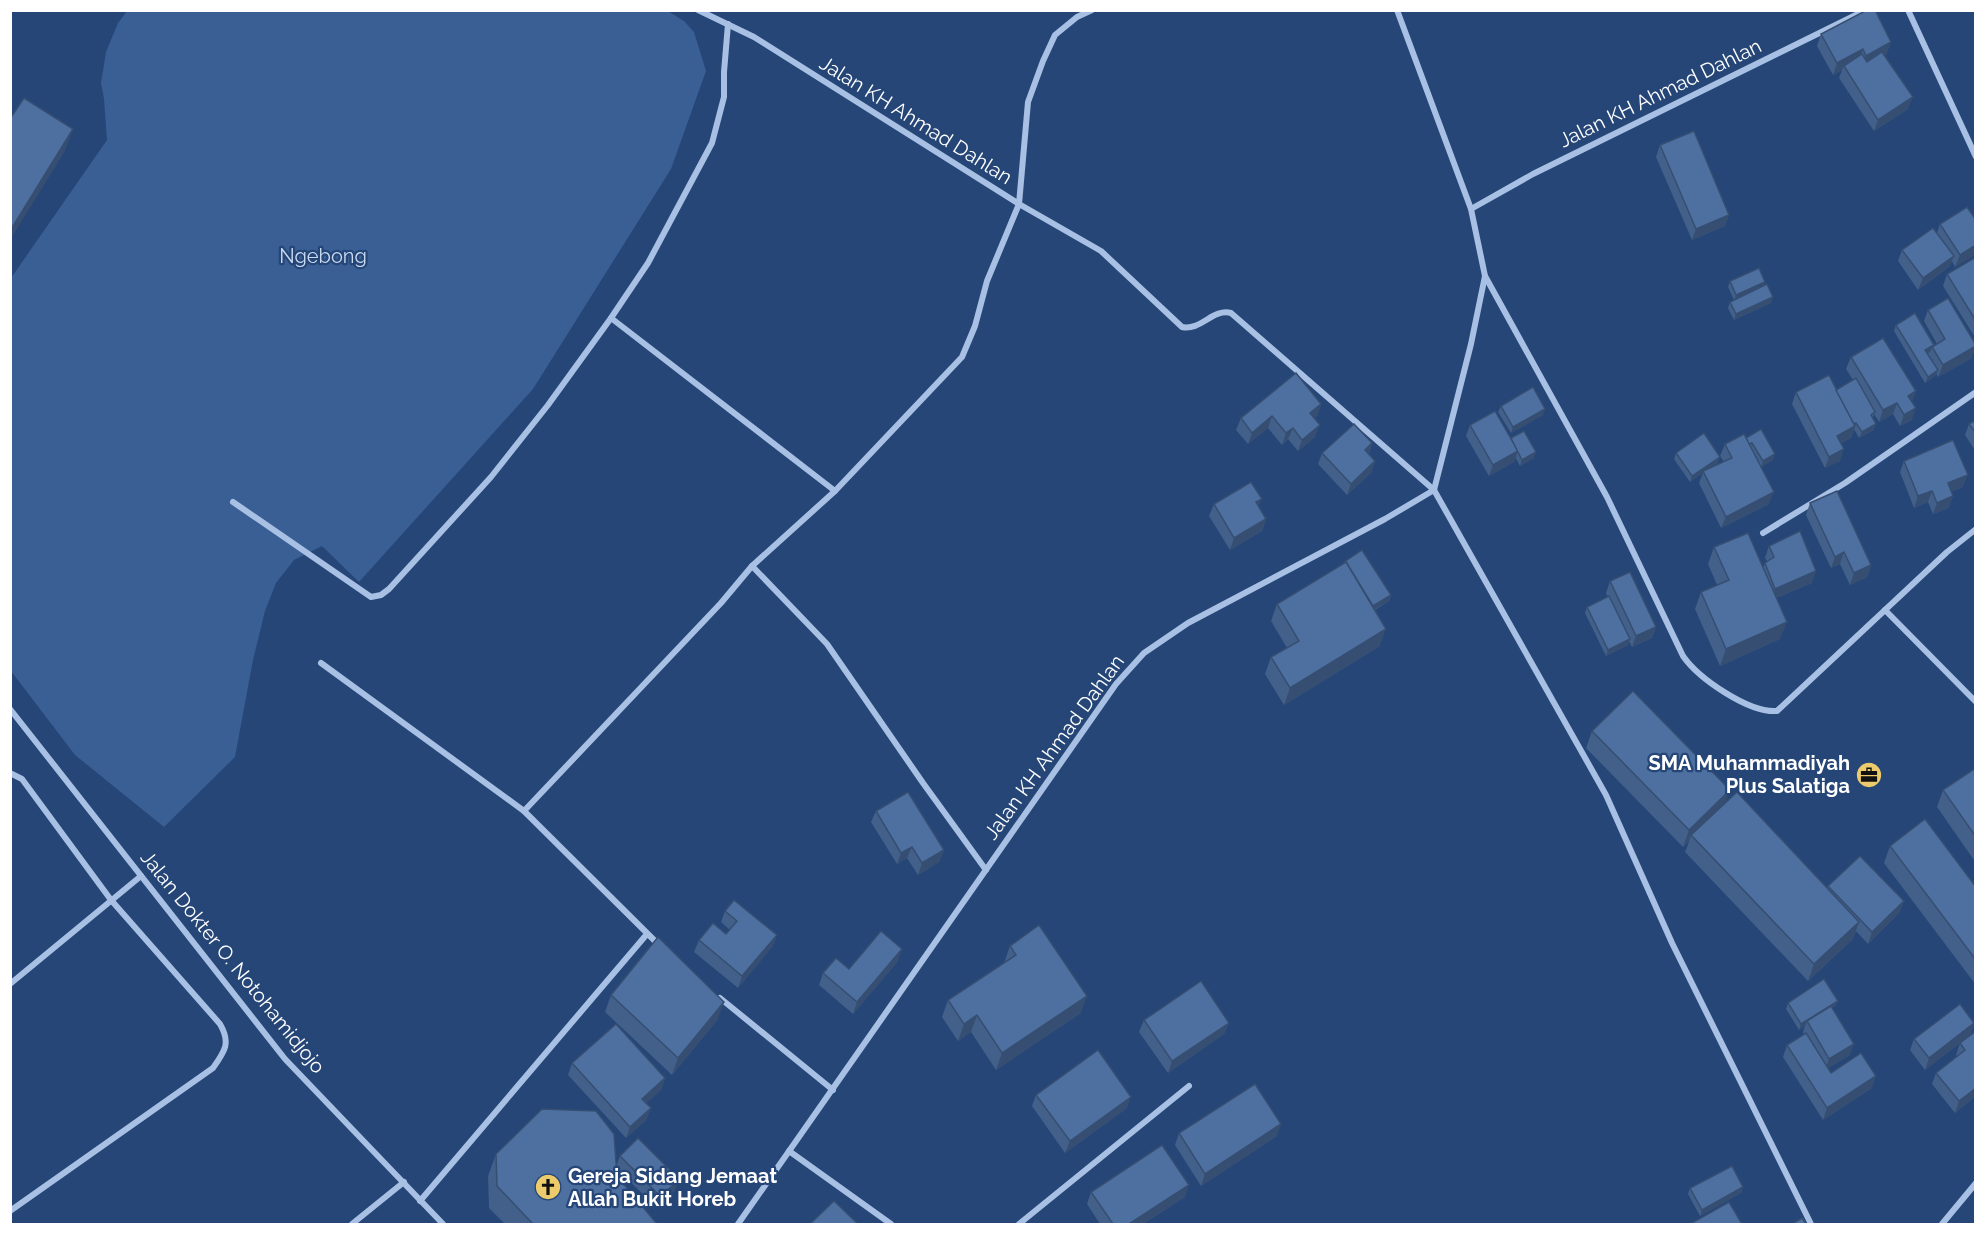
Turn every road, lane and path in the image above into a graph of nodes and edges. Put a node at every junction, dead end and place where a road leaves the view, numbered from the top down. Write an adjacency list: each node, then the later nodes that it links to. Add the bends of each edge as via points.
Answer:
1 (698, 10): 6 (street, Jalan KH Ahmad Dahlan)
2 (1092, 10): 8 (street, Jalan KH Ahmad Dahlan, via 1055,34 1043,61 1028,102)
3 (1397, 10): 9 (street)
4 (1866, 10): 9 (street, Jalan KH Ahmad Dahlan, via 1543,169)
5 (1908, 10): 7 (street)
6 (728, 24): 8 (street, Jalan KH Ahmad Dahlan); 11 (street, via 724,97 712,143 648,263)
7 (1976, 157)
8 (1019, 204): 13 (street, via 1101,251 1182,327 1193,328 1220,312 1231,312); 14 (street, via 987,280 962,357)
9 (1471, 209): 10 (street)
10 (1485, 276): 13 (street); 19 (street, via 1607,497 1683,656 1694,669 1735,698 1762,711 1777,711)
11 (611, 318): 14 (street); 15 (street, via 491,477 381,595 366,594)
12 (1976, 392): 17 (street, via 1845,483)
13 (1434, 490): 25 (street, Jalan KH Ahmad Dahlan, via 1188,623 1144,653 1116,684); 44 (street, via 1606,795 1672,943)
14 (836, 491): 18 (street)
15 (233, 502)
16 (1976, 529): 19 (street)
17 (1763, 533)
18 (752, 566): 24 (street); 25 (street, via 827,644)
19 (1885, 610): 21 (street)
20 (321, 663): 24 (street)
21 (1976, 702)
22 (10, 709): 26 (street, Jalan Dokter O. Notohamidjojo)
23 (10, 773): 27 (street, via 22,779)
24 (524, 811): 28 (street)
25 (986, 870): 33 (street, Jalan KH Ahmad Dahlan)
26 (141, 876): 27 (street); 35 (street, Jalan Dokter O. Notohamidjojo, via 285,1059)
27 (111, 900): 30 (street); 38 (street, via 220,1024 227,1043 213,1068)
28 (647, 934): 29 (street); 37 (street)
29 (664, 950)
30 (10, 984)
31 (717, 995): 33 (street)
32 (1189, 1086): 43 (street)
33 (833, 1090): 34 (street, Jalan KH Ahmad Dahlan)
34 (789, 1151): 41 (street, Jalan KH Ahmad Dahlan); 42 (street)
35 (404, 1182): 37 (street, Jalan Dokter O. Notohamidjojo); 39 (street)
36 (1976, 1183): 45 (street)
37 (420, 1201): 40 (street, Jalan Dokter O. Notohamidjojo)
38 (10, 1211)
39 (352, 1224)
40 (443, 1224)
41 (738, 1224)
42 (891, 1224)
43 (1019, 1224)
44 (1811, 1224)
45 (1942, 1224)

